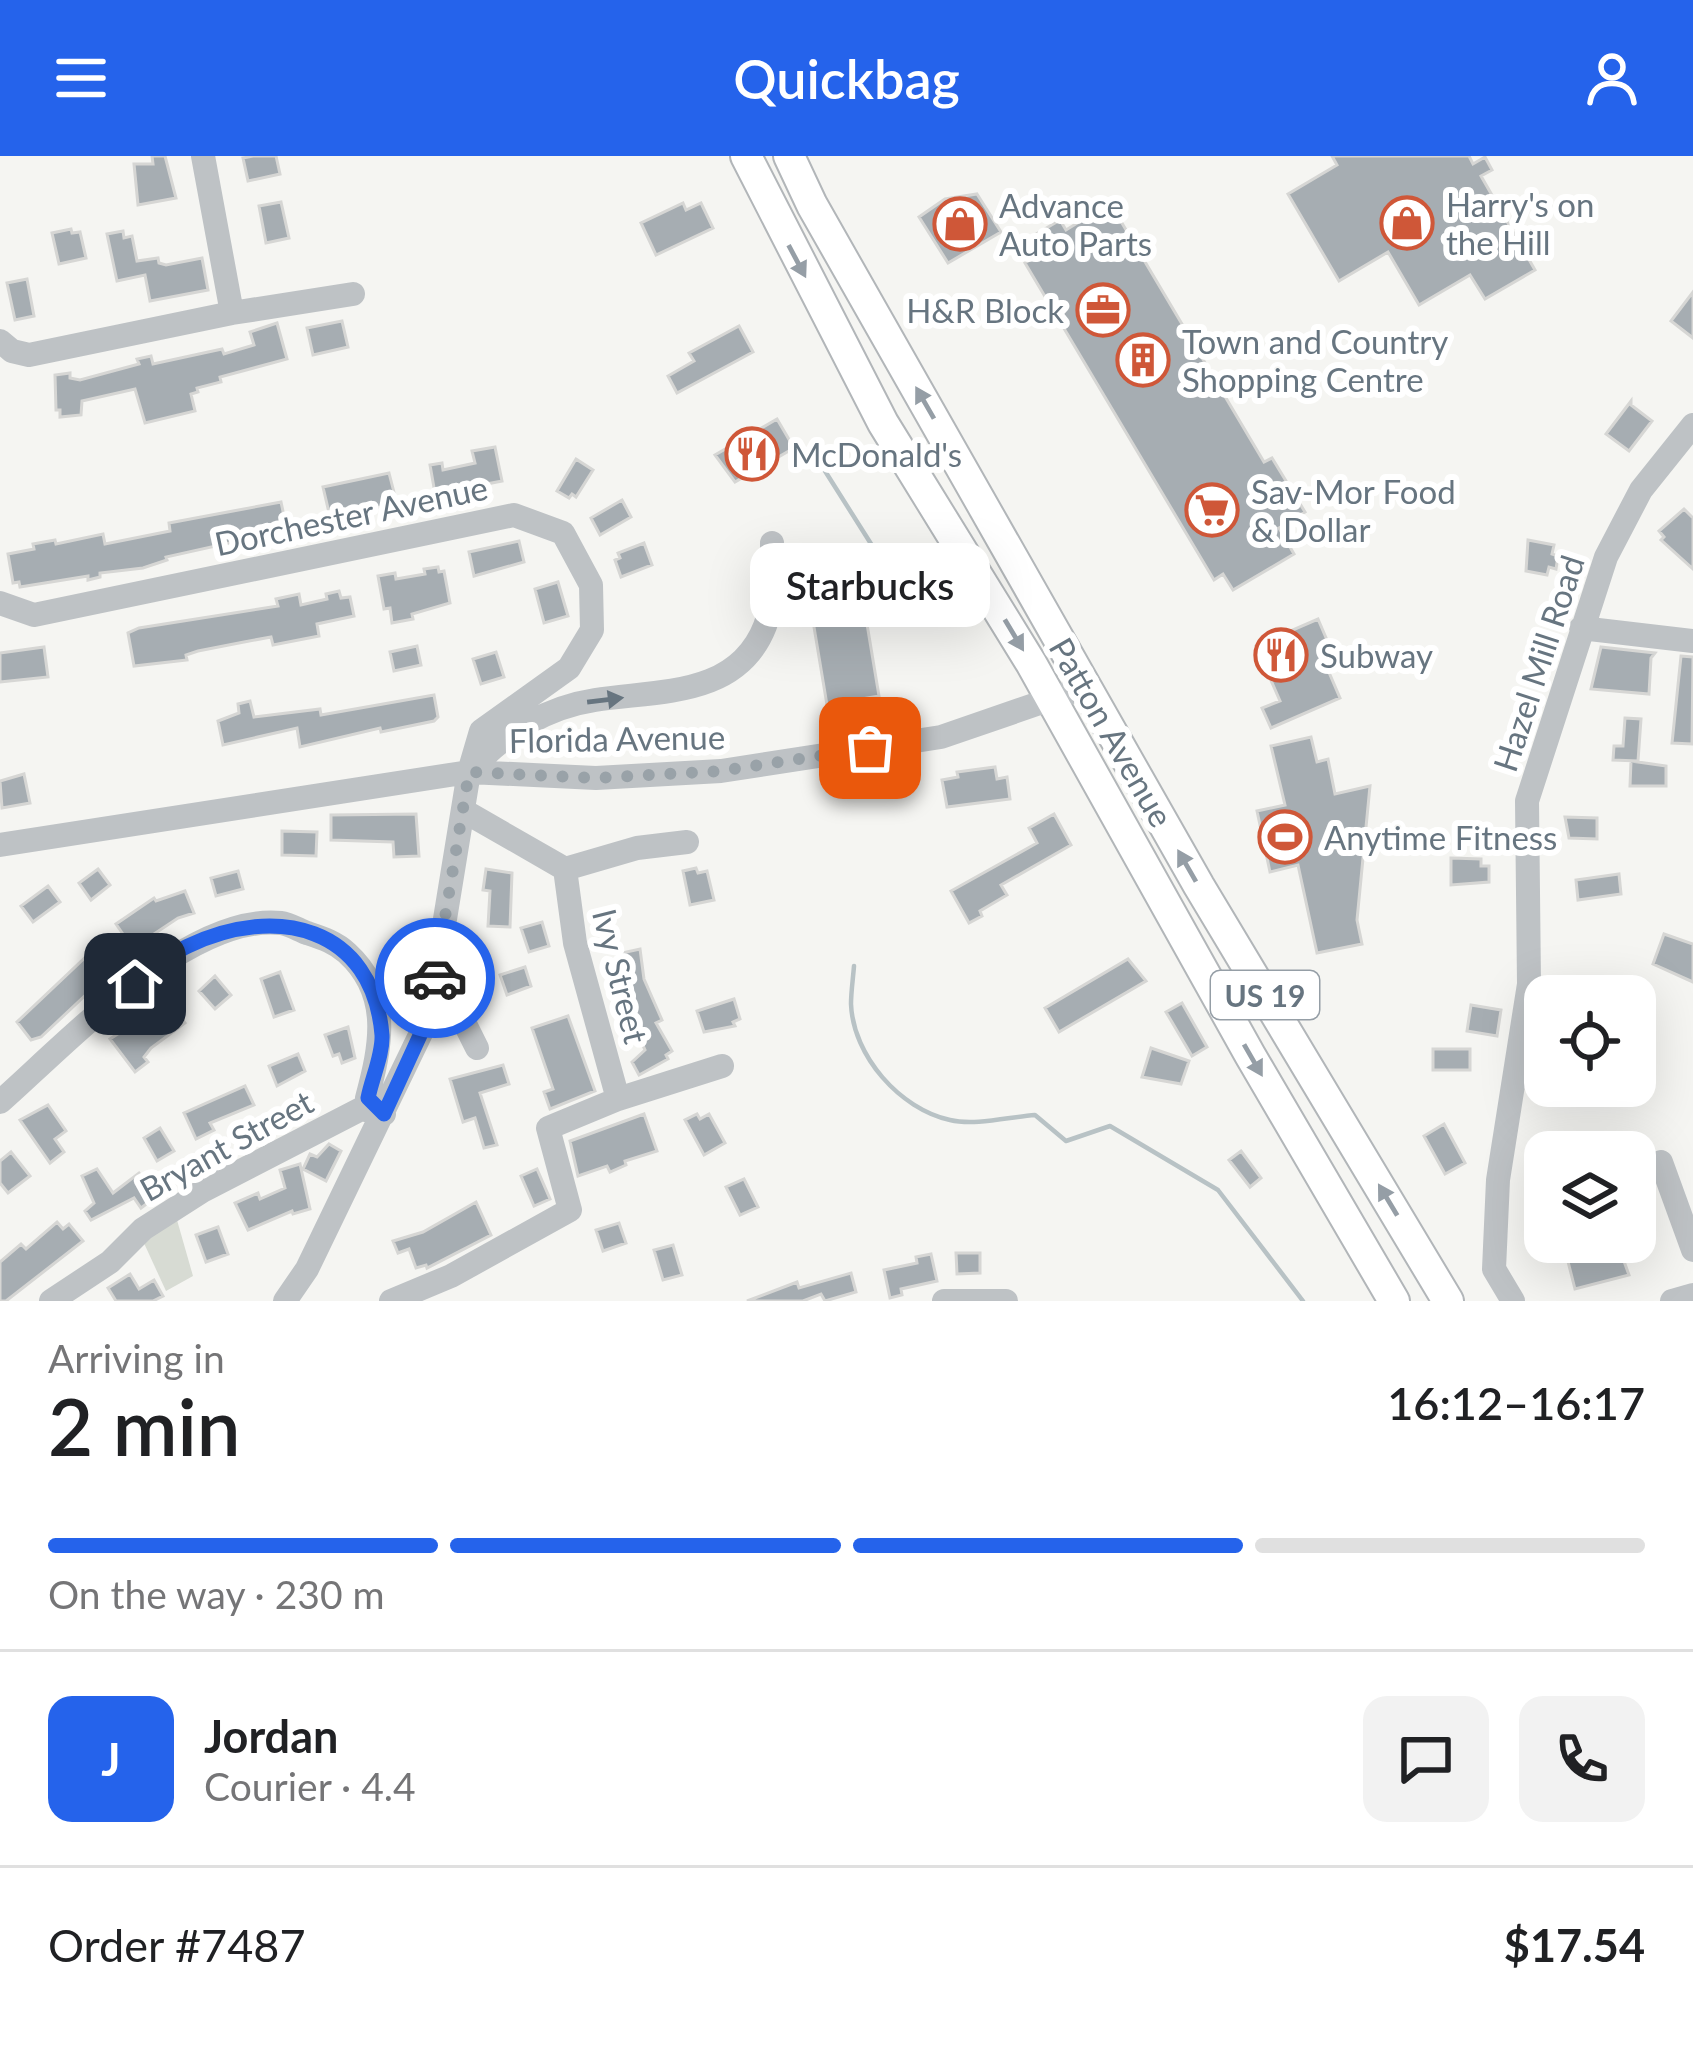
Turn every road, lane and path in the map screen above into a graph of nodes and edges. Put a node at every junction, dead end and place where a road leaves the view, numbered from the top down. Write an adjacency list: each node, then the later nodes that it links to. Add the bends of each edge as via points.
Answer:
1 (203, 156): 5 (street)
2 (746, 156): 13 (main road, Patton Avenue / US 19, one-way to 13, via 883,424)
3 (789, 156): 12 (main road, Patton Avenue / US 19, one-way to 3)
4 (352, 294): 5 (street)
5 (232, 313): 6 (street, via 29,356)
6 (0, 341)
7 (1693, 425): 10 (street, Hazel Mill Road, via 1641,490)
8 (772, 543): 14 (street, one-way to 8, via 498,739 545,716 720,678 764,628)
9 (0, 603): 14 (street, Dorchester Avenue, via 34,615 514,515 563,533 591,586 592,630 568,668 481,731)
10 (1582, 628): 11 (street); 35 (street, Hazel Mill Road, via 1527,801 1529,984 1498,1180 1495,1269)
11 (1693, 641)
12 (1086, 687): 13 (street, Florida Avenue); 34 (main road, Patton Avenue / US 19, one-way to 12)
13 (1051, 702): 14 (street, Florida Avenue, via 940,737 721,771 596,778); 27 (main road, Patton Avenue / US 19, one-way to 27)
14 (469, 772): 15 (street, Dorchester Avenue); 17 (street, Florida Avenue)
15 (464, 812): 18 (street); 19 (street, Dorchester Avenue)
16 (687, 842): 18 (street)
17 (0, 845)
18 (565, 868): 22 (street, Ivy Street, via 575,943)
19 (437, 968): 20 (street); 24 (street, Dorchester Avenue, via 422,1031)
20 (477, 1048)
21 (722, 1066): 22 (street)
22 (618, 1099): 32 (street, via 548,1128 570,1210)
23 (0, 1102): 24 (street, via 186,947 281,923 337,944 359,964 382,1040 368,1098)
24 (384, 1114): 30 (street, Bryant Street, via 361,1109 204,1190); 31 (street, Dorchester Avenue)
25 (1660, 1162): 26 (street)
26 (1693, 1250)
27 (1386, 1292)
28 (1693, 1295): 36 (street)
29 (1006, 1300): 33 (street)
30 (51, 1301)
31 (285, 1301)
32 (391, 1301)
33 (944, 1301)
34 (1448, 1301)
35 (1513, 1301)
36 (1672, 1301)

